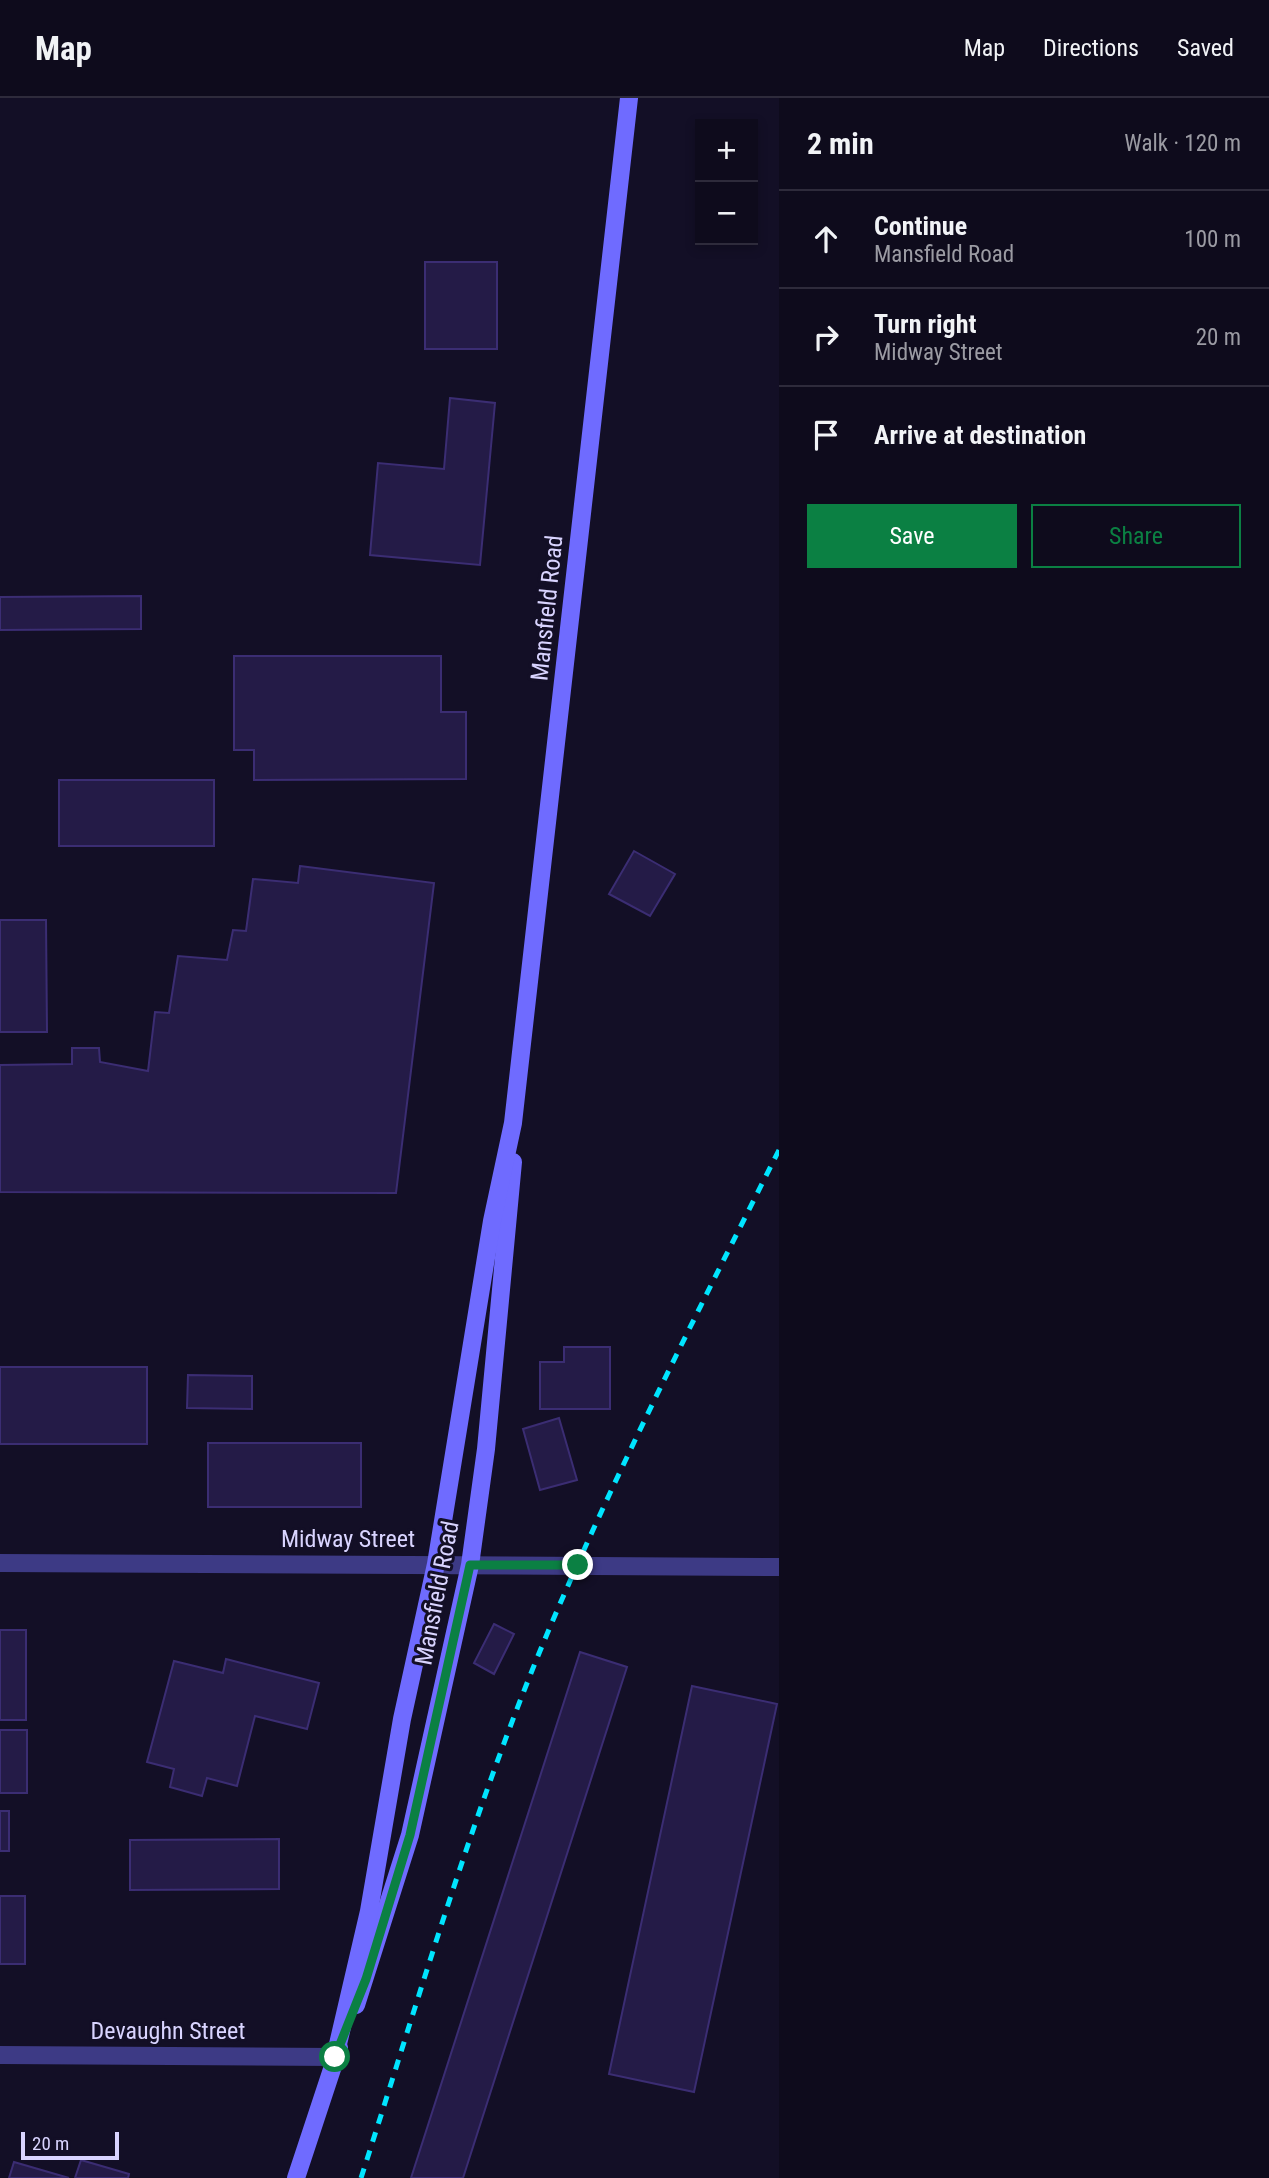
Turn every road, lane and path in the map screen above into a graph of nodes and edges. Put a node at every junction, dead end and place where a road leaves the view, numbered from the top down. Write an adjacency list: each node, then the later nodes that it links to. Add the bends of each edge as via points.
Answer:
1 (629, 98): 2 (main road, Mansfield Road)
2 (513, 1124): 4 (main road, Mansfield Road, via 492,1221); 5 (main road, Mansfield Road, via 513,1187)
3 (0, 1563): 4 (street, Midway Street)
4 (436, 1564): 5 (street, Midway Street); 8 (main road, Mansfield Road, via 402,1719 369,1911)
5 (470, 1565): 6 (street, Midway Street); 8 (main road, Mansfield Road, via 410,1835 366,1979)
6 (779, 1567)
7 (0, 2055): 8 (street, Devaughn Street)
8 (335, 2057): 9 (main road, Mansfield Road)
9 (296, 2178)

